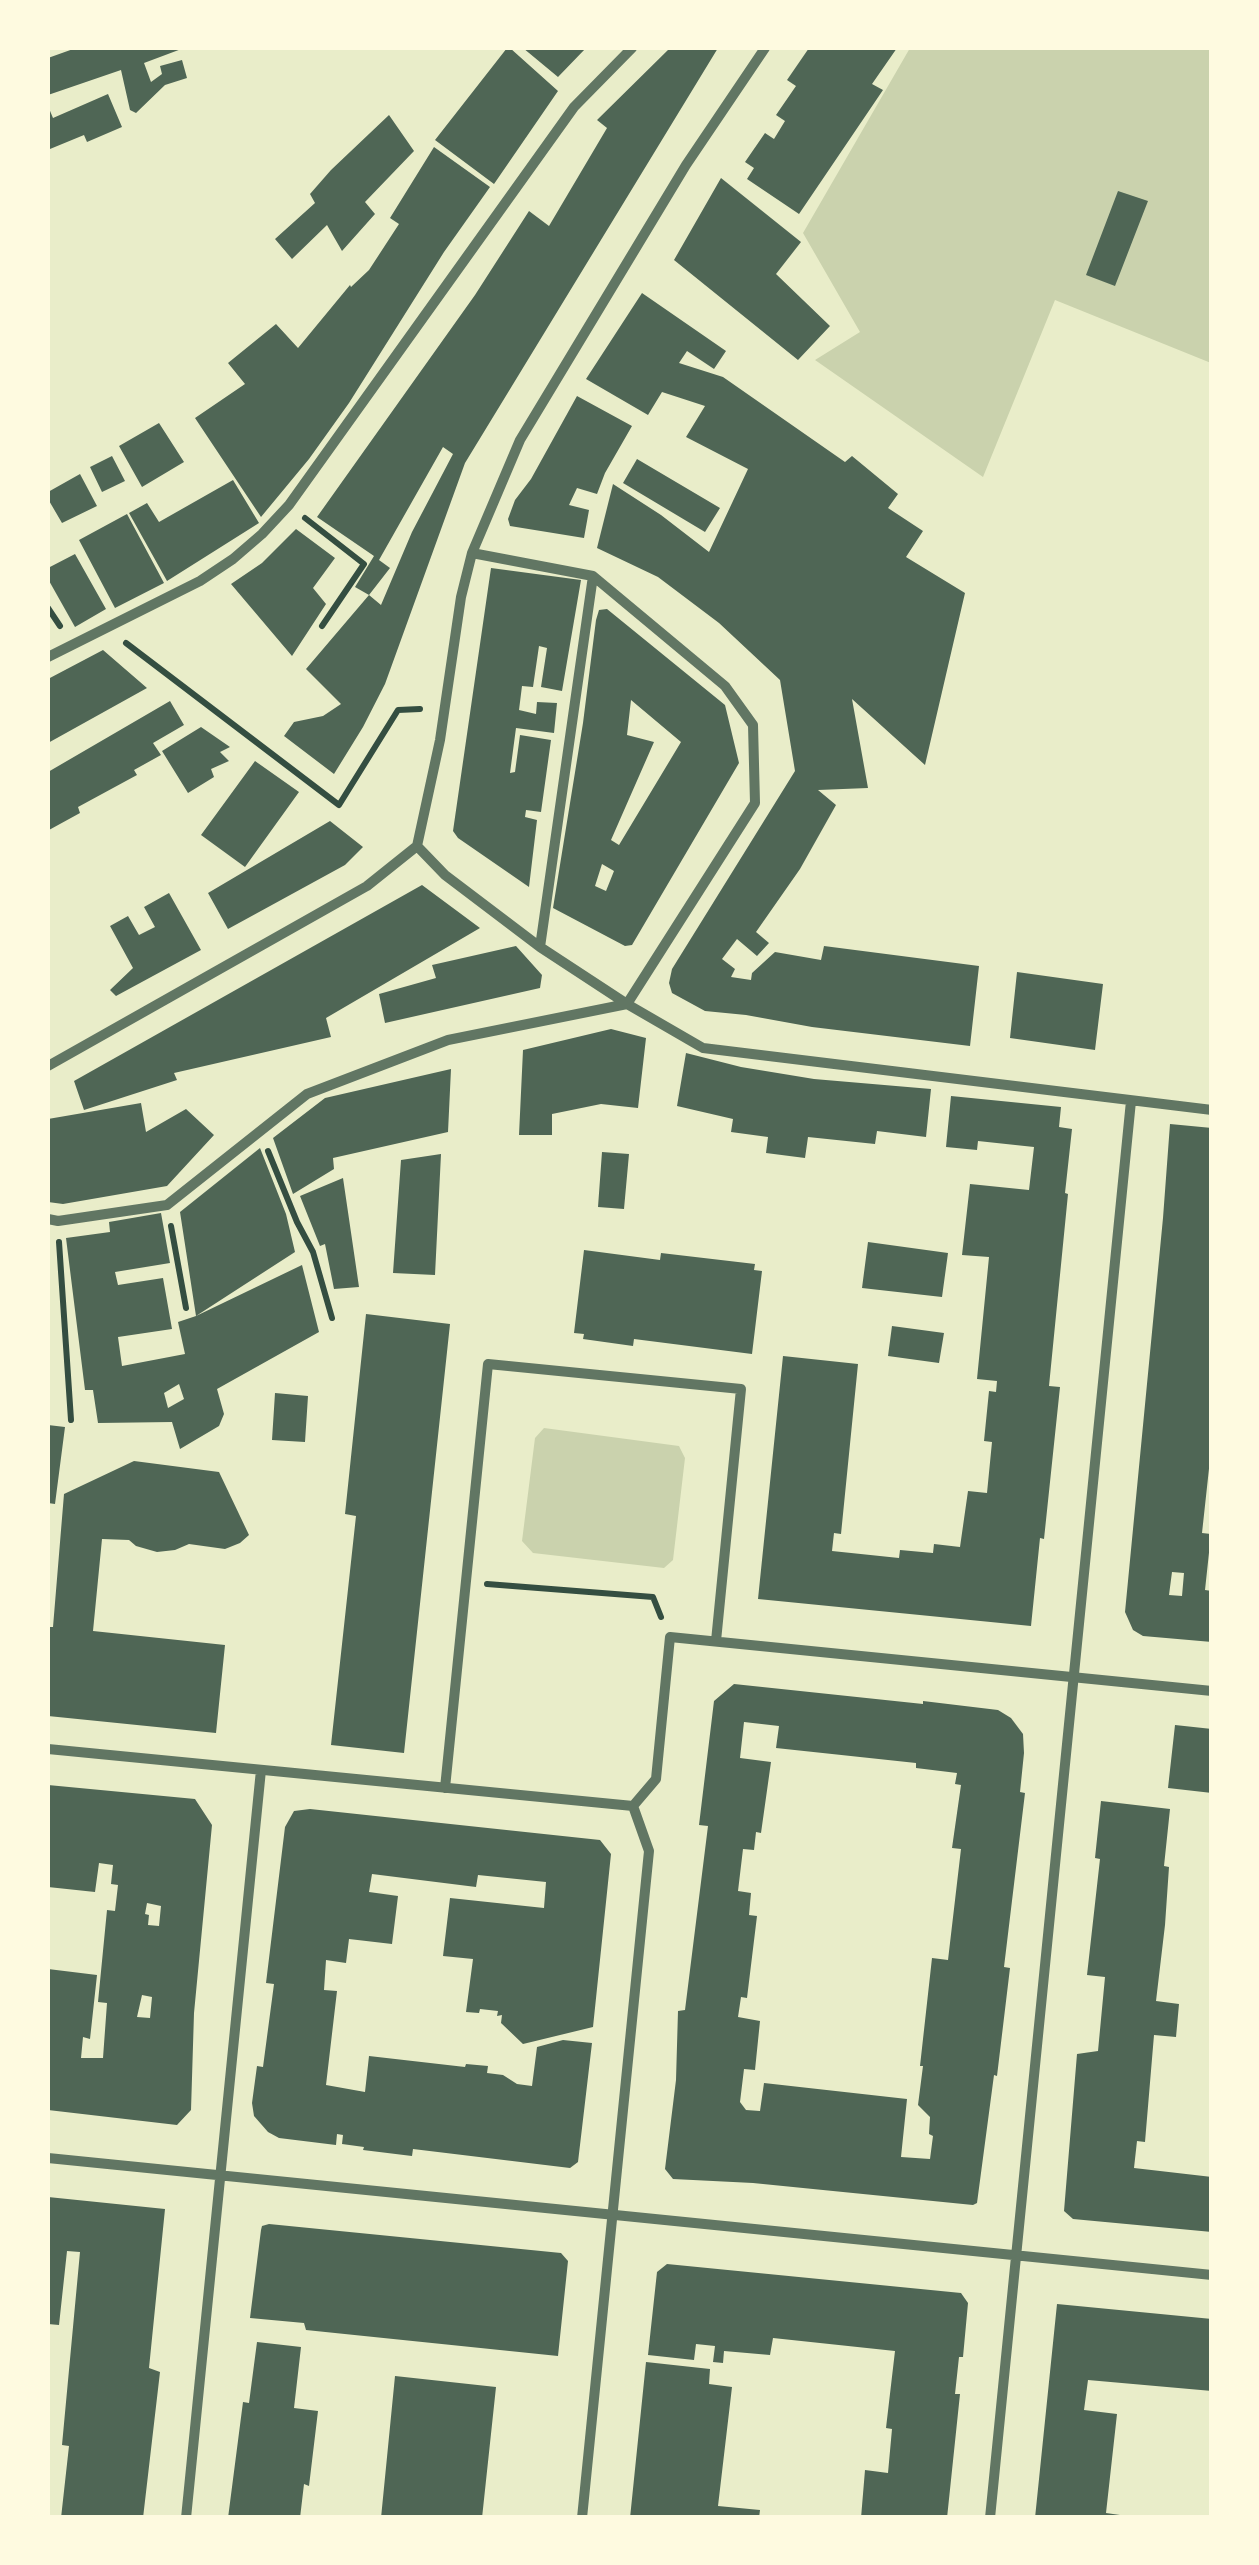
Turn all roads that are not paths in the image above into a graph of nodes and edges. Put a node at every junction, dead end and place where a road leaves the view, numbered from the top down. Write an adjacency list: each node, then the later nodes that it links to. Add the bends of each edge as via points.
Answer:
1 (632, 48): 5 (street, via 574,107 262,534 200,580)
2 (765, 48): 3 (street, via 520,440)
3 (472, 553): 4 (street); 6 (street)
4 (593, 576): 7 (street); 8 (street, via 725,686 753,725 755,804)
5 (48, 656)
6 (417, 846): 7 (street); 9 (street, via 367,886)
7 (540, 948): 8 (street)
8 (627, 1004): 10 (street, via 703,1048); 12 (street, via 448,1040 307,1094 167,1206)
9 (48, 1066)
10 (1131, 1101): 11 (street); 14 (street)
11 (1212, 1110)
12 (53, 1220)
13 (716, 1642): 14 (street); 18 (street, via 741,1389 488,1364); 19 (street, via 670,1637 656,1779)
14 (1073, 1678): 15 (street); 23 (street)
15 (1212, 1691)
16 (48, 1749): 17 (street)
17 (261, 1770): 18 (street); 21 (street)
18 (445, 1788): 19 (street)
19 (633, 1806): 22 (street, via 649,1851)
20 (48, 2158): 21 (street)
21 (220, 2175): 22 (street); 25 (street)
22 (612, 2215): 23 (street); 26 (street)
23 (1016, 2256): 24 (street); 27 (street)
24 (1212, 2275)
25 (186, 2518)
26 (582, 2518)
27 (990, 2518)

